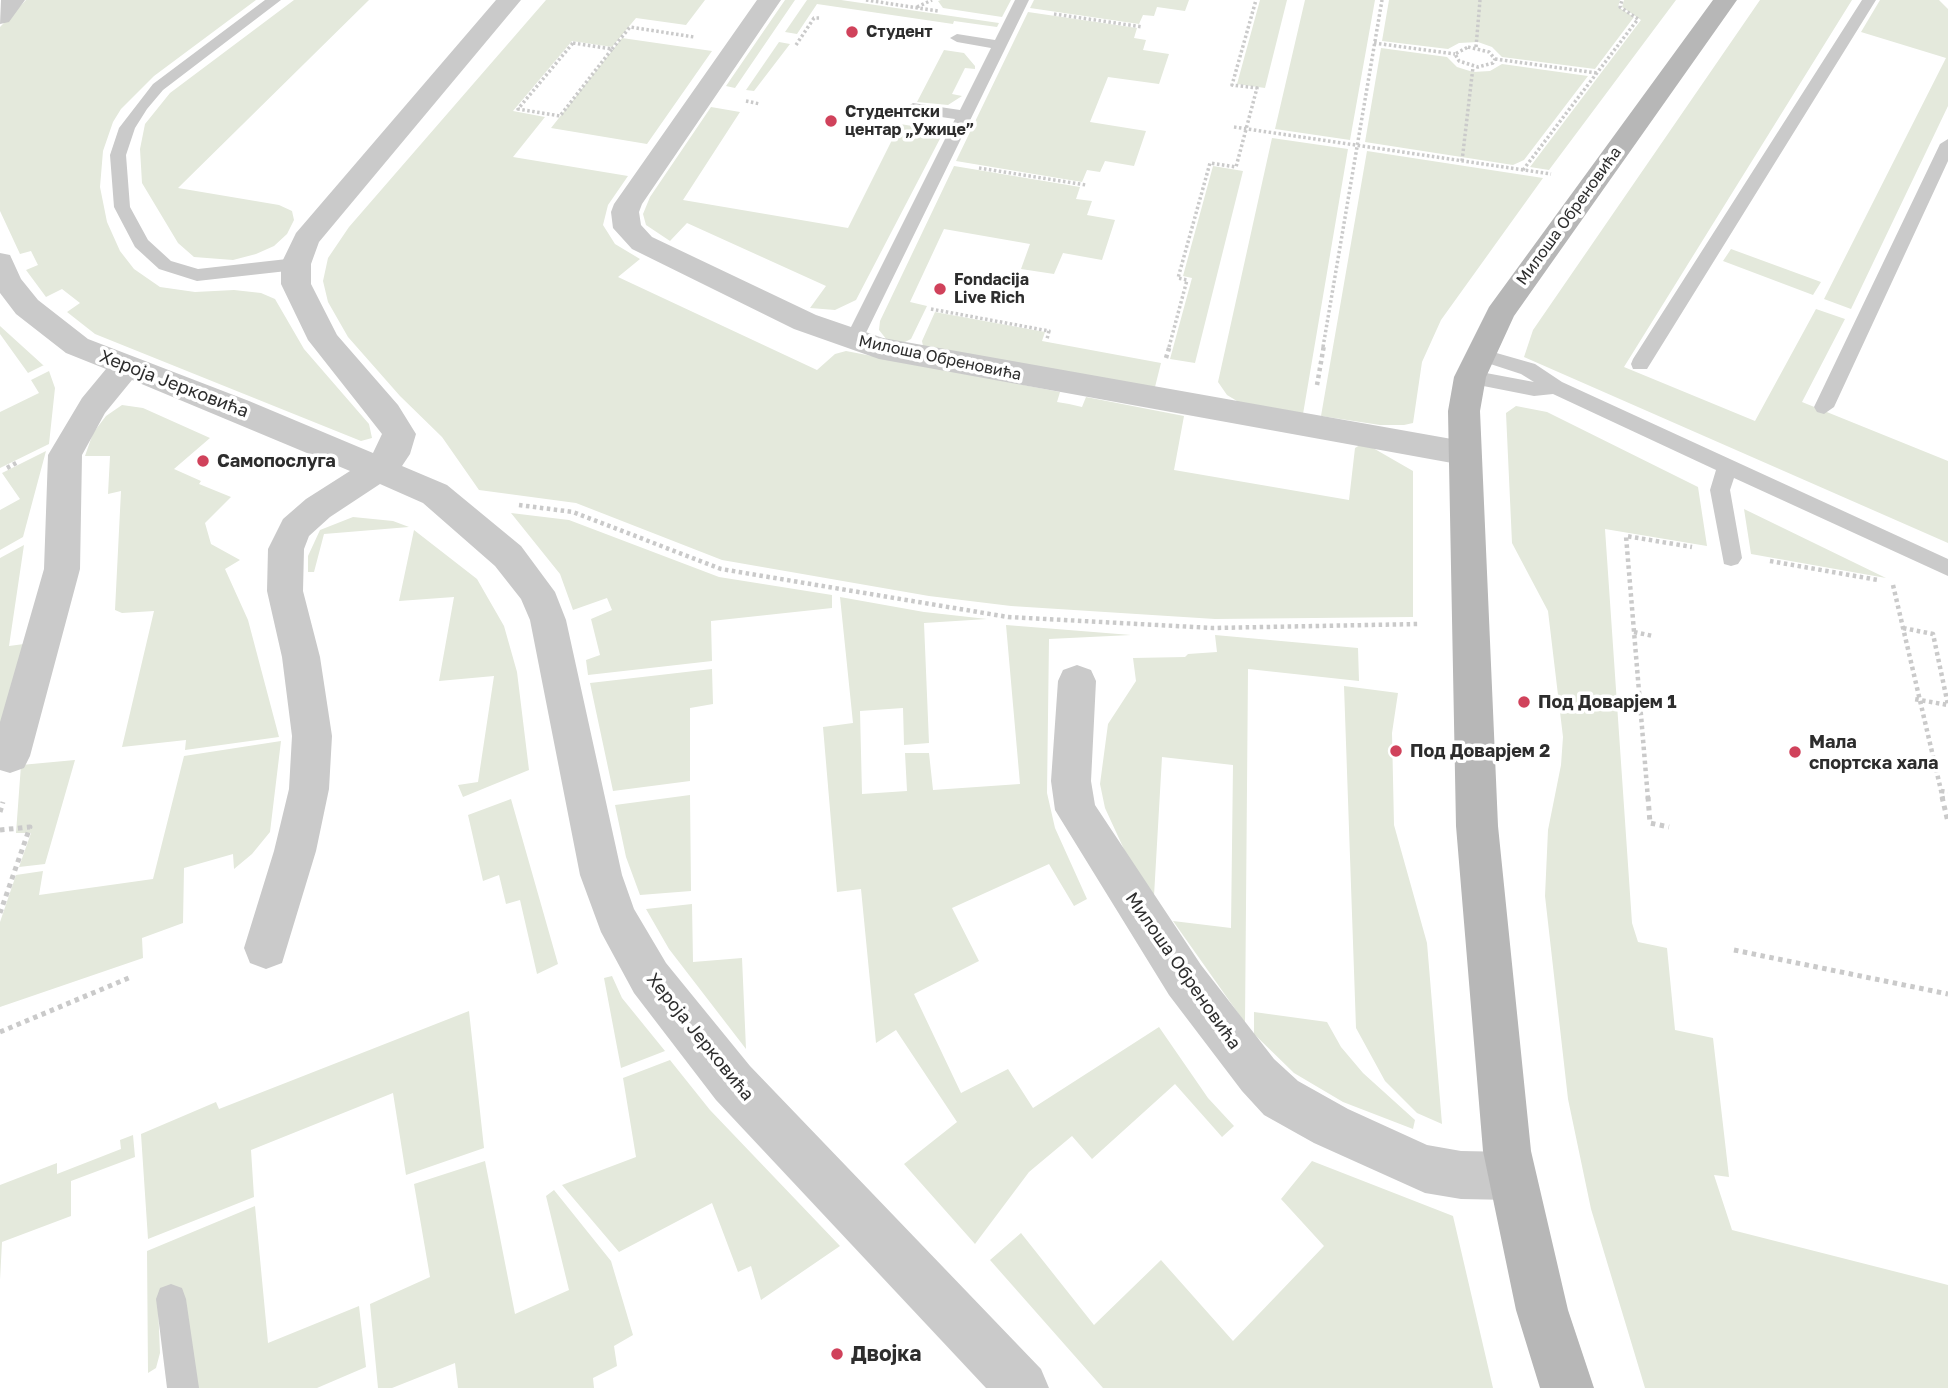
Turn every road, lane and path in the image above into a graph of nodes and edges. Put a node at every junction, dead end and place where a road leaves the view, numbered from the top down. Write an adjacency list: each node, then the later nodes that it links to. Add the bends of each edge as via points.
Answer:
1 (13, 0): 19 (street)
2 (274, 0): 47 (lane, via 158,87 141,106 118,155 118,175 122,207 141,243 165,265 197,275)
3 (509, 0): 47 (street, via 306,239)
4 (769, 0): 48 (street, Милоша Обреновића, via 639,186 624,220 633,236 654,250)
5 (866, 0): 14 (path)
6 (932, 0): 16 (path)
7 (1022, 0): 28 (lane)
8 (1256, 0): 38 (path, via 1232,85 1257,88)
9 (1382, 0): 26 (path)
10 (1480, 0): 29 (path)
11 (1622, 0): 34 (path, via 1620,7 1638,19)
12 (1725, 0): 51 (street, Милоша Обреновића, via 1500,314)
13 (1870, 0): 50 (lane)
14 (877, 1): 15 (path)
15 (898, 2): 16 (path)
16 (917, 7): 17 (path)
17 (941, 11)
18 (1043, 12): 21 (path)
19 (0, 17)
20 (820, 18): 22 (path, via 814,18)
21 (1143, 27)
22 (803, 35): 23 (path); 27 (path)
23 (809, 36)
24 (705, 38): 30 (path, via 630,27)
25 (957, 38): 28 (lane)
26 (1374, 43): 31 (path); 40 (path)
27 (796, 45)
28 (1000, 45): 36 (lane)
29 (1476, 47): 31 (path, via 1461,48); 32 (path)
30 (612, 49): 30 (path, via 560,116 518,109 573,43)
31 (1455, 54): 33 (path)
32 (1495, 59): 33 (path, via 1490,66); 34 (path)
33 (1473, 67): 41 (path)
34 (1597, 73): 43 (path)
35 (913, 108): 36 (lane)
36 (965, 117): 48 (lane)
37 (1234, 127): 38 (path)
38 (1247, 129): 40 (path); 49 (path, via 1237,167 1210,163 1178,278 1187,280)
39 (1948, 144): 53 (lane)
40 (1357, 146): 41 (path); 54 (path)
41 (1462, 161): 43 (path)
42 (968, 166): 45 (path)
43 (1522, 170): 44 (path)
44 (1546, 174)
45 (1086, 185)
46 (0, 262): 52 (street, Хероја Јерковића, via 7,282 27,307 77,346)
47 (296, 264): 59 (street, via 296,284 324,340 386,412 399,434 393,454)
48 (853, 341): 54 (street, Милоша Обреновића)
49 (1166, 361)
50 (1640, 364)
51 (1474, 365): 55 (street, Милоша Обреновића, via 1464,411); 57 (lane, via 1534,389 1555,387)
52 (126, 366): 59 (street, Хероја Јерковића); 72 (street, via 93,406 65,455 62,569)
53 (1824, 407)
54 (1311, 428): 55 (street, Милоша Обреновића)
55 (1463, 453): 84 (street, Милоша Обреновића, via 1477,826)
56 (17, 462): 58 (path)
57 (1727, 467): 61 (lane, via 1720,490); 62 (lane)
58 (7, 468)
59 (377, 470): 79 (street, via 302,521 286,549 285,591 301,657 312,736 309,789); 87 (street, Хероја Јерковића, via 435,494 508,556 537,592 558,658 601,875 616,918 650,978 733,1083)
60 (573, 512): 65 (path, via 722,569 1008,617 1213,628)
61 (1730, 556): 63 (path); 67 (path, via 1626,536)
62 (1948, 568)
63 (1879, 580)
64 (1892, 582): 66 (path)
65 (1420, 624)
66 (1903, 628): 70 (path); 71 (path, via 1933,634)
67 (1634, 632): 68 (path); 76 (path, via 1650,823)
68 (1653, 636)
69 (1077, 681): 84 (street, Милоша Обреновића, via 1071,781 1075,810 1185,980 1258,1075 1281,1098 1425,1169)
70 (1917, 699): 71 (path); 73 (path)
71 (1948, 706)
72 (10, 756)
73 (1941, 791): 74 (path); 75 (path)
74 (1948, 792)
75 (1948, 822)
76 (1669, 827)
77 (0, 830): 78 (path, via 30,827)
78 (0, 913)
79 (266, 948)
80 (1734, 950): 82 (path)
81 (131, 977): 83 (path)
82 (1948, 994)
83 (0, 1031)
84 (1511, 1175): 88 (street, Милоша Обреновића, via 1542,1310)
85 (171, 1299): 86 (lane)
86 (183, 1388)
87 (1022, 1388)
88 (1567, 1388)

